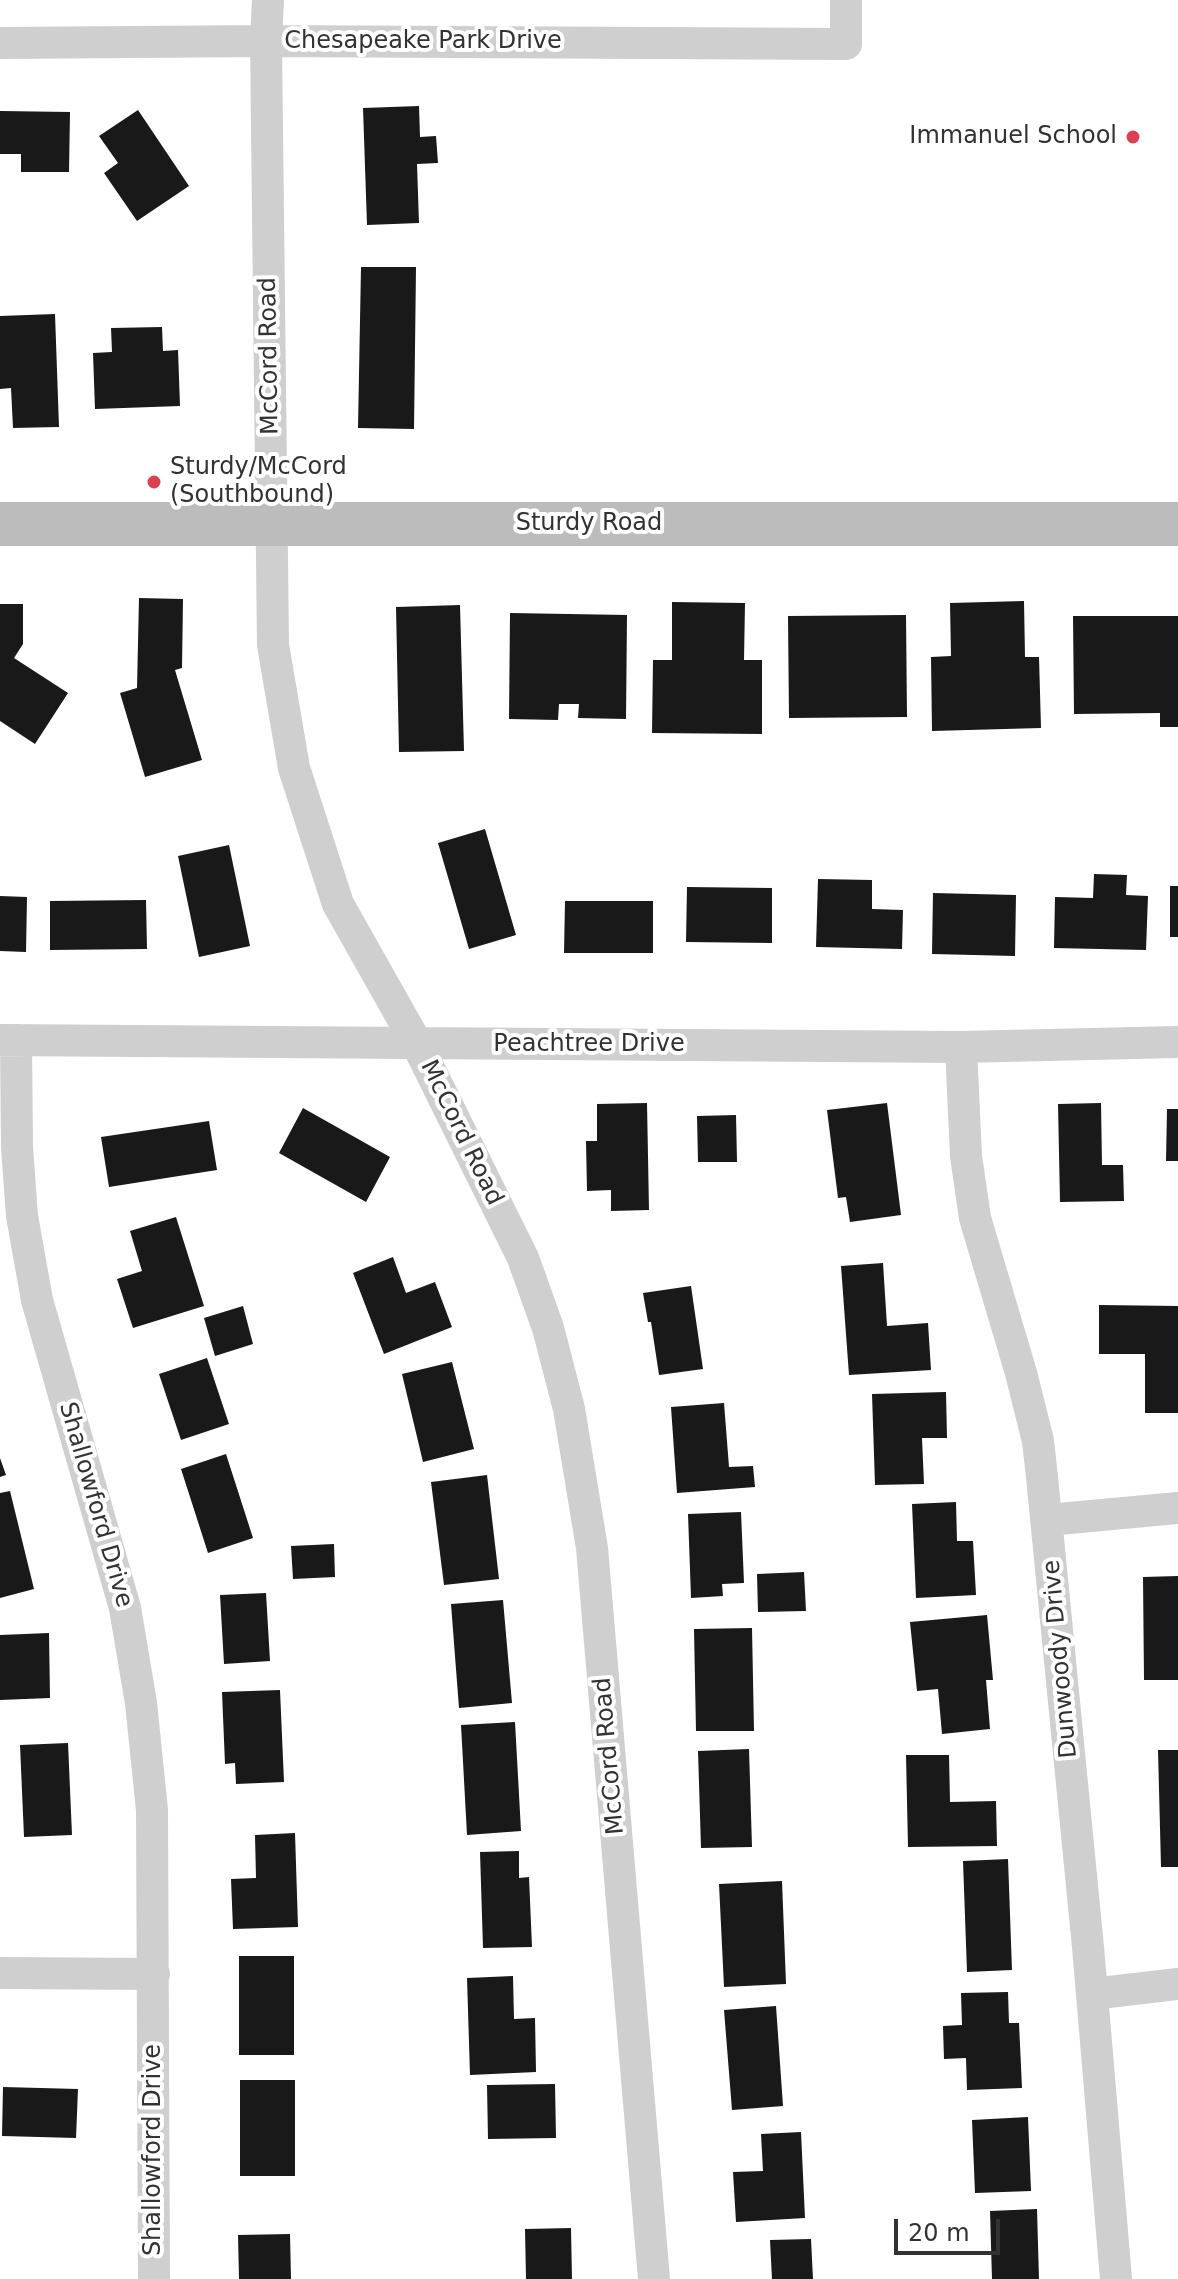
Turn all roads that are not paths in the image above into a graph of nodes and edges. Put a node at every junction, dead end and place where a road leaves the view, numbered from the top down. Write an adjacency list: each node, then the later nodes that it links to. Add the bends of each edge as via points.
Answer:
1 (268, 0): 3 (street, McCord Road)
2 (846, 0): 3 (street, Chesapeake Park Drive, via 846,44)
3 (266, 41): 4 (street, Chesapeake Park Drive); 6 (street, McCord Road)
4 (0, 43)
5 (0, 524): 6 (street, Sturdy Road)
6 (272, 524): 7 (street, Sturdy Road); 10 (street, McCord Road, via 273,645 294,768 338,904)
7 (1178, 524)
8 (8, 1040): 10 (street, Peachtree Drive); 15 (street, Shallowford Drive, via 22,1216 37,1300 125,1608 141,1703 152,1810)
9 (1178, 1042): 11 (street, Peachtree Drive)
10 (417, 1044): 11 (street, Peachtree Drive); 19 (street, McCord Road, via 523,1258 569,1409 592,1548)
11 (961, 1047): 13 (street, Dunwoody Drive, via 975,1218 1038,1441)
12 (1178, 1508): 13 (street)
13 (1048, 1520): 17 (street, Dunwoody Drive)
14 (0, 1973): 15 (street)
15 (154, 1974): 18 (street, Shallowford Drive)
16 (1178, 1984): 17 (street)
17 (1092, 1994): 20 (street, Dunwoody Drive)
18 (154, 2279)
19 (654, 2279)
20 (1116, 2279)

